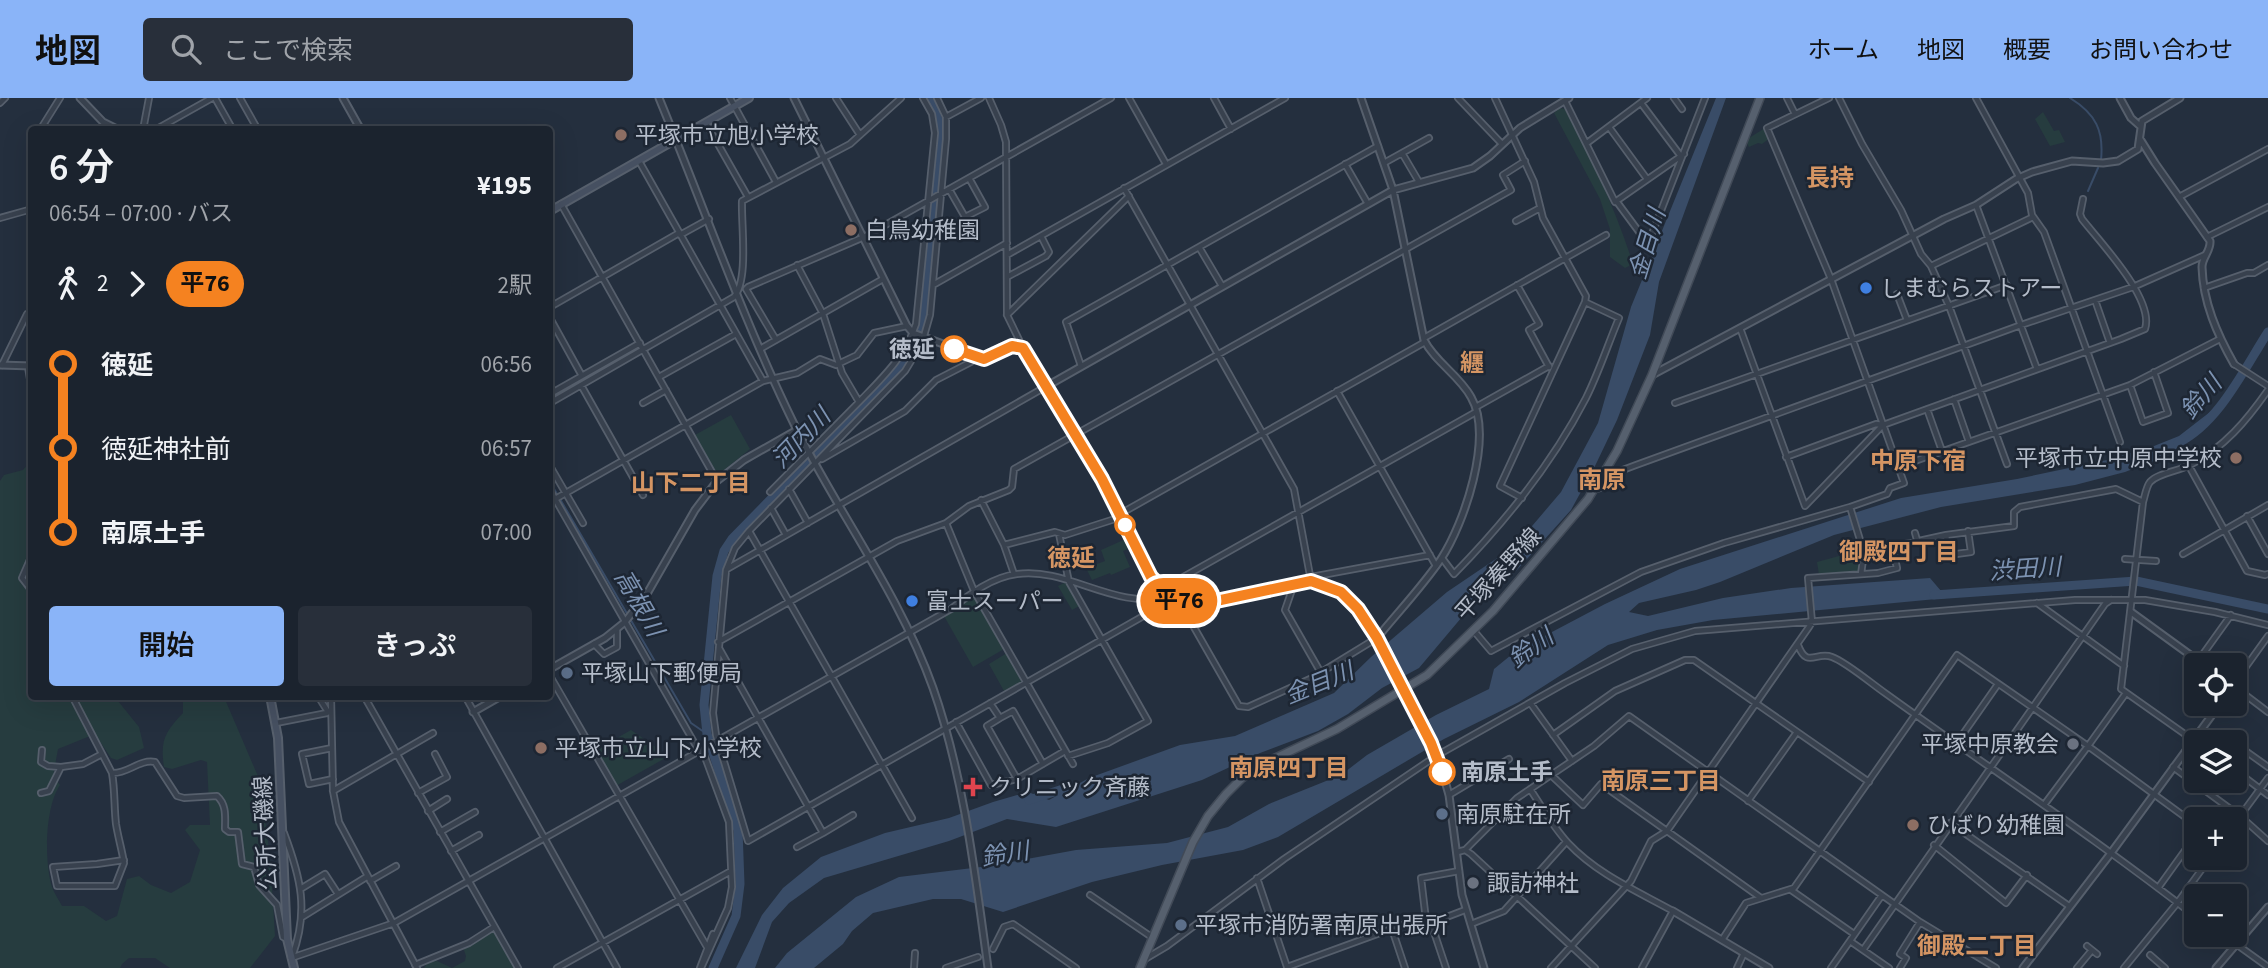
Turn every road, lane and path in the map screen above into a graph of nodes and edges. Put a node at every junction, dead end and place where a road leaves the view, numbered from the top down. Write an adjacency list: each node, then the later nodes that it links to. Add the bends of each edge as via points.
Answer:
1 (5, 98): 36 (street)
2 (60, 98): 43 (street)
3 (80, 98): 44 (street)
4 (149, 98): 45 (street)
5 (214, 98): 46 (street); 47 (street)
6 (240, 98): 48 (street)
7 (659, 98): 56 (street)
8 (730, 98): 38 (street)
9 (749, 98): 38 (main road)
10 (794, 98): 64 (street)
11 (836, 98): 53 (street)
12 (901, 98): 53 (street)
13 (923, 98): 84 (street, via 935,128)
14 (937, 98): 41 (street)
15 (981, 98): 41 (street)
16 (989, 98): 65 (street, via 1004,134)
17 (1111, 98): 65 (street)
18 (1129, 98): 69 (street)
19 (1214, 98): 52 (street)
20 (1285, 98): 52 (street)
21 (1361, 98): 60 (street)
22 (1458, 98): 59 (street)
23 (1496, 98): 54 (street)
24 (1647, 98): 37 (street)
25 (1674, 98): 39 (street)
26 (1705, 98): 63 (street)
27 (1760, 98): 167 (main road, 平塚秦野線)
28 (1787, 98): 40 (street)
29 (1829, 98): 40 (street)
30 (1839, 98): 100 (street)
31 (1976, 98): 72 (street)
32 (2120, 98): 50 (street)
33 (2180, 98): 50 (street, via 2146,117)
34 (346, 99): 49 (street)
35 (1567, 99): 54 (street); 58 (street)
36 (0, 103)
37 (1641, 103): 51 (street); 63 (street)
38 (734, 106): 42 (main road); 75 (street)
39 (1682, 109)
40 (1795, 114): 117 (street, via 1768,128)
41 (946, 117): 79 (street)
42 (705, 122): 56 (main road); 81 (street)
43 (42, 126)
44 (111, 126)
45 (144, 126)
46 (162, 126)
47 (231, 126)
48 (256, 126)
49 (359, 126)
50 (2140, 126): 57 (street)
51 (1609, 127): 58 (street); 73 (street)
52 (1231, 129): 69 (street)
53 (860, 135): 64 (street)
54 (1511, 135): 59 (street); 66 (street)
55 (1429, 138): 62 (street)
56 (676, 139): 67 (main road); 95 (street)
57 (2140, 139): 72 (street, via 2138,149 2118,161 2059,163); 82 (street)
58 (1587, 143): 85 (street)
59 (1502, 144): 74 (street, via 1473,168)
60 (1378, 146): 68 (street); 70 (street)
61 (2268, 149): 82 (street)
62 (1402, 153): 68 (street); 74 (street)
63 (1682, 155): 73 (street); 85 (street, via 1648,244)
64 (824, 157): 75 (street); 101 (street)
65 (1006, 157): 71 (street); 104 (street)
66 (1525, 160): 90 (street); 106 (street, via 1503,174 1511,191)
67 (639, 161): 86 (main road); 97 (street)
68 (1384, 163): 78 (street)
69 (1166, 164): 76 (street)
70 (1345, 164): 87 (street); 105 (street)
71 (969, 178): 77 (street); 77 (street, via 985,207 965,217)
72 (2019, 178): 88 (street); 93 (street)
73 (1647, 179): 85 (street)
74 (1419, 182): 78 (street)
75 (776, 183): 81 (street)
76 (1124, 188): 80 (street); 99 (street)
77 (949, 189): 79 (street)
78 (1393, 190): 87 (street); 106 (street)
79 (941, 193): 84 (street); 118 (street)
80 (1129, 196): 111 (street); 135 (street)
81 (748, 197): 124 (street, via 742,201 743,276)
82 (2179, 198): 103 (street)
83 (2083, 199): 122 (street, via 2082,219)
84 (928, 200): 101 (street); 141 (street)
85 (1617, 202)
86 (561, 204): 91 (main road); 114 (street)
87 (1368, 204): 121 (street)
88 (1976, 205): 100 (street); 102 (street)
89 (2268, 207): 103 (street)
90 (1539, 208): 96 (street); 109 (street)
91 (553, 209)
92 (28, 210): 94 (street)
93 (2033, 217): 102 (street); 132 (street, via 2044,232)
94 (0, 218)
95 (709, 219): 97 (street); 124 (street)
96 (1516, 221)
97 (680, 234): 114 (street); 130 (street)
98 (1606, 235): 109 (street)
99 (1041, 236): 107 (street); 115 (street, via 1049,252 1046,256)
100 (1913, 236): 113 (street); 117 (street)
101 (864, 237): 110 (street); 116 (street)
102 (1989, 237): 113 (street); 120 (street)
103 (2207, 237): 108 (street, via 2211,247)
104 (1007, 243): 107 (street); 118 (street)
105 (1199, 247): 111 (street); 121 (street)
106 (1407, 250): 146 (street); 155 (street)
107 (1007, 255): 115 (street)
108 (2206, 255): 122 (street); 123 (street, via 2202,263)
109 (1565, 258): 119 (street); 127 (street, via 1586,296)
110 (797, 265): 134 (street); 145 (street, via 746,289)
111 (1168, 265): 128 (street); 161 (street, via 1066,322)
112 (2268, 265): 123 (street)
113 (1931, 266): 131 (street)
114 (603, 277): 129 (street); 148 (street)
115 (1007, 277): 135 (street)
116 (883, 279): 134 (street); 139 (street)
117 (1831, 279): 140 (street); 147 (street)
118 (933, 285): 143 (street)
119 (1517, 285): 146 (street); 163 (street, via 1539,324 1529,330)
120 (2007, 285): 131 (street); 138 (street)
121 (1222, 286): 128 (street)
122 (2133, 287): 126 (street); 149 (street, via 2147,315 2147,326)
123 (2204, 288): 144 (street)
124 (738, 293): 130 (street); 153 (street)
125 (1897, 294): 136 (street)
126 (2095, 300): 132 (street); 149 (street)
127 (1584, 302): 157 (street); 214 (street, via 1619,318 1578,412)
128 (1190, 304): 155 (street); 161 (street)
129 (553, 305)
130 (720, 305): 142 (street); 152 (street)
131 (1949, 306): 136 (street); 150 (street)
132 (2071, 308): 138 (street); 154 (street)
133 (28, 314): 159 (street)
134 (823, 314): 145 (street); 158 (street)
135 (1007, 315): 151 (street)
136 (1907, 320): 147 (street)
137 (553, 323): 168 (street)
138 (2021, 325): 150 (street); 164 (street)
139 (906, 326): 141 (street); 158 (street, via 874,333 857,355)
140 (1740, 328): 166 (street); 167 (street)
141 (914, 333): 143 (street); 184 (street, via 899,359)
142 (736, 334): 169 (street); 171 (street)
143 (923, 337): 156 (street); 202 (street, via 900,377)
144 (2220, 339): 160 (street); 165 (street)
145 (776, 340): 153 (street)
146 (1424, 340): 179 (street); 188 (street, via 1467,390)
147 (1852, 340): 166 (street); 172 (street)
148 (640, 343): 152 (street); 168 (street)
149 (2110, 343): 154 (street)
150 (1963, 346): 172 (street); 178 (street)
151 (1023, 348): 156 (street, via 1016,345 989,358); 175 (street)
152 (643, 349): 169 (street); 174 (street)
153 (760, 349): 170 (street)
154 (2087, 351): 164 (street); 181 (street)
155 (1218, 355): 194 (street); 195 (street)
156 (975, 358): 202 (street, via 936,380 905,411)
157 (1556, 363): 163 (street); 214 (street, via 1500,486)
158 (839, 364): 170 (street, via 820,359); 184 (street)
159 (1, 365): 162 (street)
160 (2234, 365): 176 (street)
161 (1081, 366): 175 (street)
162 (28, 367)
163 (1549, 367): 188 (street)
164 (2037, 369): 178 (street)
165 (2154, 372): 173 (street); 173 (street, via 2168,414 2143,422)
166 (1757, 374): 186 (street); 189 (street)
167 (1652, 375): 210 (main road, 平塚秦野線)
168 (582, 376): 180 (street)
169 (659, 377): 177 (street)
170 (773, 380): 171 (street); 192 (street)
171 (764, 381): 190 (street)
172 (1868, 382): 189 (street); 191 (street)
173 (2130, 384): 181 (street)
174 (581, 385): 183 (street); 201 (street)
175 (1047, 386): 195 (street); 219 (street)
176 (2268, 387): 204 (street, via 2235,433)
177 (666, 390): 185 (street); 190 (street)
178 (1979, 390): 182 (street); 193 (street)
179 (1337, 391): 194 (street); 205 (street)
180 (553, 392)
181 (2102, 395): 193 (street); 197 (street)
182 (1954, 399): 187 (street); 196 (street)
183 (553, 401)
184 (859, 402): 199 (street)
185 (643, 403)
186 (1675, 403)
187 (1927, 409): 191 (street); 198 (street)
188 (1476, 410): 205 (street); 245 (street, via 1479,452 1474,482)
189 (1772, 417): 200 (street); 210 (street, via 1612,474)
190 (686, 425): 201 (street); 208 (street)
191 (1883, 425): 200 (street); 200 (street, via 1805,506); 206 (street)
192 (797, 430): 199 (street); 208 (street, via 737,464)
193 (1996, 432): 196 (street); 203 (street)
194 (1263, 433): 223 (street, via 1294,489); 224 (street)
195 (1074, 435): 216 (street, via 1014,470 1009,490); 224 (street)
196 (1969, 442): 198 (street)
197 (2120, 442)
198 (1942, 451): 206 (street)
199 (809, 452): 202 (street); 211 (street)
200 (1786, 457)
201 (623, 460): 212 (street); 213 (street)
202 (815, 462): 209 (street); 219 (street)
203 (2007, 464)
204 (2189, 466): 218 (street, via 2154,479); 229 (street)
205 (1380, 467): 223 (street); 243 (street)
206 (1898, 467): 221 (street, via 1904,483)
207 (553, 471): 212 (street)
208 (717, 481): 269 (street)
209 (789, 489): 222 (street); 227 (street)
210 (1595, 489): 274 (main road, 平塚秦野線)
211 (770, 492)
212 (565, 493): 215 (street); 226 (street)
213 (643, 495)
214 (1522, 498): 245 (street, via 1454,574)
215 (553, 499)
216 (981, 500): 228 (street); 237 (street)
217 (553, 502): 269 (street)
218 (2143, 502): 231 (street, via 2116,489 2020,507 2014,512 2014,526); 247 (street)
219 (839, 505): 227 (street); 244 (street)
220 (2268, 505): 225 (street)
221 (1850, 507): 240 (street); 274 (street, via 1724,542 1641,572 1491,651)
222 (771, 508): 230 (street); 234 (street)
223 (1298, 513): 255 (street); 259 (street)
224 (1121, 515): 233 (street); 259 (street, via 1147,570)
225 (2247, 516): 229 (street); 242 (street)
226 (583, 523)
227 (808, 523): 234 (street)
228 (946, 523): 244 (street); 260 (street)
229 (2224, 530): 241 (street); 254 (street, via 2247,571)
230 (749, 531): 239 (street); 251 (street)
231 (1968, 531): 235 (street); 235 (street, via 1971,552 1949,555)
232 (1915, 533): 236 (street)
233 (1059, 534): 237 (street); 256 (street)
234 (786, 535): 239 (street)
235 (1946, 535): 236 (street)
236 (1917, 540): 238 (street)
237 (1004, 545): 252 (street)
238 (1892, 546): 240 (street); 253 (street, via 1897,568)
239 (760, 551): 251 (street); 265 (street)
240 (1864, 553): 253 (street)
241 (2183, 554)
242 (2268, 554)
243 (1430, 555): 250 (street); 255 (street)
244 (868, 557): 265 (street); 273 (street)
245 (1442, 558): 250 (street)
246 (2125, 559): 247 (street)
247 (2136, 560): 248 (street); 262 (street)
248 (2156, 561)
249 (28, 564): 258 (street, via 22,578)
250 (1436, 566): 278 (street)
251 (726, 570): 280 (street)
252 (1014, 574): 256 (street, via 1046,575); 260 (street)
253 (1861, 574): 270 (street, via 1808,578)
254 (2268, 574)
255 (1311, 579): 257 (street); 278 (street, via 1350,599)
256 (1069, 582): 261 (street, via 1115,597); 277 (street)
257 (1294, 584): 264 (street, via 1202,604); 287 (street, via 1285,610)
258 (28, 586)
259 (1162, 589): 261 (street)
260 (975, 591): 273 (street); 290 (street)
261 (1171, 597): 264 (street); 277 (street)
262 (2132, 599): 263 (street); 267 (street); 268 (street)
263 (2112, 600): 266 (street); 276 (street)
264 (1179, 601): 287 (street, via 1239,706 1248,707)
265 (789, 602): 280 (street); 288 (street)
266 (2036, 603): 270 (street); 276 (street)
267 (2131, 612): 282 (street); 284 (street)
268 (2231, 615): 271 (street); 283 (street)
269 (626, 621): 272 (street); 324 (street)
270 (1812, 622): 281 (street); 304 (street, via 1668,638 1622,654)
271 (2268, 625)
272 (617, 630): 279 (street); 279 (street, via 614,650 604,654)
273 (909, 631): 288 (street); 314 (street)
274 (1474, 631): 292 (main road, 平塚秦野線)
275 (2268, 636): 286 (street)
276 (2082, 637): 284 (street); 305 (street)
277 (1102, 639): 290 (street); 328 (street, via 1148,721 1108,743)
278 (1378, 639): 287 (street); 292 (street)
279 (594, 644): 285 (street)
280 (718, 644): 310 (street); 319 (street, via 713,704)
281 (1797, 645): 303 (street); 309 (street, via 1808,659 1831,656)
282 (2187, 653)
283 (2207, 653)
284 (2124, 666): 293 (street, via 2122,689)
285 (553, 667)
286 (2247, 667)
287 (1321, 673)
288 (831, 676): 310 (street); 336 (street)
289 (553, 681): 357 (street)
290 (1026, 682): 302 (street); 328 (street)
291 (1998, 684): 305 (street); 309 (street, via 1957,655); 320 (street)
292 (1404, 690): 330 (street); 423 (main road, 平塚秦野線, via 1331,733 1253,770 1226,794 1193,842)
293 (2126, 693): 317 (street); 321 (street)
294 (2247, 695): 308 (street)
295 (74, 700): 326 (street)
296 (271, 700): 313 (main road, 公所大磯線)
297 (321, 700): 306 (street)
298 (330, 700): 306 (street)
299 (366, 700): 329 (street)
300 (467, 700): 307 (street)
301 (494, 700): 307 (street)
302 (990, 703): 311 (street); 312 (street)
303 (1756, 703): 315 (street); 318 (street, via 1694,660 1685,660 1615,691); 341 (street)
304 (1531, 704): 318 (street); 330 (street)
305 (2032, 707): 321 (street); 338 (street)
306 (329, 712): 313 (street); 322 (street)
307 (473, 712): 376 (street)
308 (2268, 712)
309 (1916, 715): 320 (street); 348 (street)
310 (759, 718): 319 (street); 361 (street)
311 (1000, 718): 334 (street, via 1013,711); 346 (street, via 987,726)
312 (956, 722): 314 (street); 346 (street, via 991,785)
313 (276, 723): 371 (main road, 公所大磯線)
314 (946, 728): 336 (street); 451 (street)
315 (1797, 732): 348 (street); 359 (street)
316 (433, 733): 329 (street)
317 (2184, 733)
318 (1553, 734): 333 (street)
319 (718, 741): 324 (street); 361 (street, via 748,841)
320 (1956, 744): 338 (street)
321 (2088, 747): 354 (street); 360 (street)
322 (332, 748): 345 (street); 345 (street, via 302,754 309,784)
323 (42, 750): 337 (street, via 41,762)
324 (701, 750): 357 (street); 390 (street, via 729,822)
325 (2247, 752): 340 (street)
326 (102, 754): 337 (street, via 83,764); 342 (street)
327 (435, 754): 353 (street, via 447,777)
328 (1067, 754): 334 (street); 335 (street)
329 (397, 755): 351 (street); 353 (street)
330 (1436, 755): 355 (street); 394 (street)
331 (2184, 755): 339 (street)
332 (1509, 759): 355 (street)
333 (1572, 761): 341 (street, via 1629,716); 343 (street)
334 (1043, 764): 346 (street)
335 (1073, 764)
336 (881, 765): 361 (street); 368 (street)
337 (61, 767): 352 (street, via 49,791)
338 (1990, 767): 360 (street); 369 (street)
339 (2174, 767): 354 (street); 362 (street)
340 (2268, 767)
341 (1708, 772): 359 (street); 372 (street)
342 (112, 774): 387 (street); 424 (street, via 146,760 155,762 177,796 217,796 222,800 226,831 238,832 242,864 254,867 259,885 278,905)
343 (1551, 775): 349 (street); 372 (street, via 1583,805 1601,784)
344 (2268, 778): 350 (street)
345 (333, 779): 351 (street)
346 (1017, 779)
347 (2247, 779): 350 (street)
348 (1869, 782): 384 (street)
349 (1530, 789): 378 (street); 382 (street)
350 (2260, 789): 356 (street); 363 (street)
351 (333, 791): 393 (street, via 339,822)
352 (41, 793)
353 (418, 793): 364 (street)
354 (2153, 794): 367 (street); 386 (street)
355 (1448, 795): 383 (street)
356 (2268, 795)
357 (620, 796): 376 (street); 405 (street)
358 (447, 799): 364 (street)
359 (1748, 801): 384 (street)
360 (2044, 805): 386 (street)
361 (808, 807): 374 (street)
362 (2228, 807)
363 (2247, 807)
364 (428, 810): 373 (street)
365 (475, 812): 373 (street)
366 (853, 815): 374 (street)
367 (2184, 816)
368 (912, 818)
369 (1950, 822): 379 (street); 392 (street)
370 (2247, 822): 377 (street)
371 (281, 825): 397 (street); 424 (main road, 公所大磯線)
372 (1667, 831): 396 (street, via 1651,841); 404 (street)
373 (440, 832): 381 (street)
374 (823, 833): 380 (street)
375 (479, 835): 381 (street)
376 (545, 839): 395 (street); 427 (street)
377 (2268, 841)
378 (1566, 842): 396 (street); 403 (street)
379 (1934, 845): 392 (street, via 2006,903); 407 (street)
380 (797, 847)
381 (451, 850): 395 (street)
382 (1465, 850): 383 (street); 403 (street)
383 (1457, 852): 391 (street)
384 (1820, 852): 399 (street); 402 (street)
385 (2184, 852): 398 (street)
386 (2111, 853): 398 (street); 408 (street)
387 (124, 860): 387 (street, via 116,886 57,886 53,867)
388 (396, 866): 393 (street)
389 (2201, 870): 406 (street)
390 (731, 871): 405 (street); 417 (street, via 730,902)
391 (1459, 871): 410 (street); 414 (street, via 1421,878)
392 (2027, 876): 408 (street)
393 (369, 878): 400 (street); 416 (street)
394 (1257, 878): 440 (street); 442 (street)
395 (469, 882): 416 (street); 419 (street)
396 (1627, 886): 411 (street); 428 (street)
397 (302, 888): 400 (street, via 326,874); 413 (street)
398 (2158, 888): 406 (street)
399 (1790, 889): 404 (street); 422 (street)
400 (338, 894): 413 (street)
401 (1090, 895): 423 (street)
402 (1882, 895): 407 (street); 422 (street)
403 (1517, 897): 418 (street, via 1504,911); 428 (street)
404 (1762, 898): 425 (street, via 1746,903)
405 (680, 899): 427 (street); 429 (street)
406 (2178, 902): 409 (street); 468 (street)
407 (1894, 904): 415 (street); 433 (street)
408 (2069, 906): 466 (street)
409 (2184, 907)
410 (1465, 910): 414 (street); 418 (street)
411 (1673, 911): 425 (street); 459 (street)
412 (2267, 912): 421 (street)
413 (302, 917): 439 (street)
414 (1428, 920): 420 (street); 455 (street)
415 (1920, 922): 464 (street, via 1900,954 1906,958); 465 (street)
416 (394, 923): 439 (street); 441 (street)
417 (721, 924): 429 (street); 448 (street)
418 (1470, 925): 456 (street)
419 (494, 927): 441 (street); 445 (street)
420 (1392, 929): 442 (street); 454 (street)
421 (2247, 933)
422 (1854, 934): 426 (street)
423 (1154, 938): 440 (main road, 平塚秦野線)
424 (287, 939): 439 (main road, 公所大磯線)
425 (1722, 940): 436 (street)
426 (1850, 941): 433 (street); 462 (street)
427 (603, 942): 446 (street); 447 (street)
428 (1571, 946): 457 (street); 458 (street)
429 (707, 947): 448 (street)
430 (2233, 947): 470 (street)
431 (2238, 947): 443 (street)
432 (993, 949): 452 (street, via 1004,927 1013,924)
433 (1863, 950): 463 (street)
434 (2092, 950): 467 (street)
435 (915, 953): 449 (street)
436 (1744, 953): 460 (street); 461 (street)
437 (2150, 955): 469 (street)
438 (978, 957): 450 (street)
439 (291, 958): 444 (main road, 公所大磯線)
440 (1144, 960): 453 (main road, 平塚秦野線)
441 (416, 967)
442 (1286, 967)
443 (2268, 967)
444 (294, 968)
445 (518, 968)
446 (557, 968)
447 (617, 968)
448 (701, 968)
449 (914, 968)
450 (946, 968)
451 (988, 968)
452 (1076, 968)
453 (1140, 968)
454 (1405, 968)
455 (1446, 968)
456 (1484, 968)
457 (1551, 968)
458 (1595, 968)
459 (1642, 968)
460 (1737, 968)
461 (1769, 968)
462 (1831, 968)
463 (1889, 968)
464 (1899, 968)
465 (1996, 968)
466 (2024, 968)
467 (2077, 968)
468 (2124, 968)
469 (2165, 968)
470 (2216, 968)

